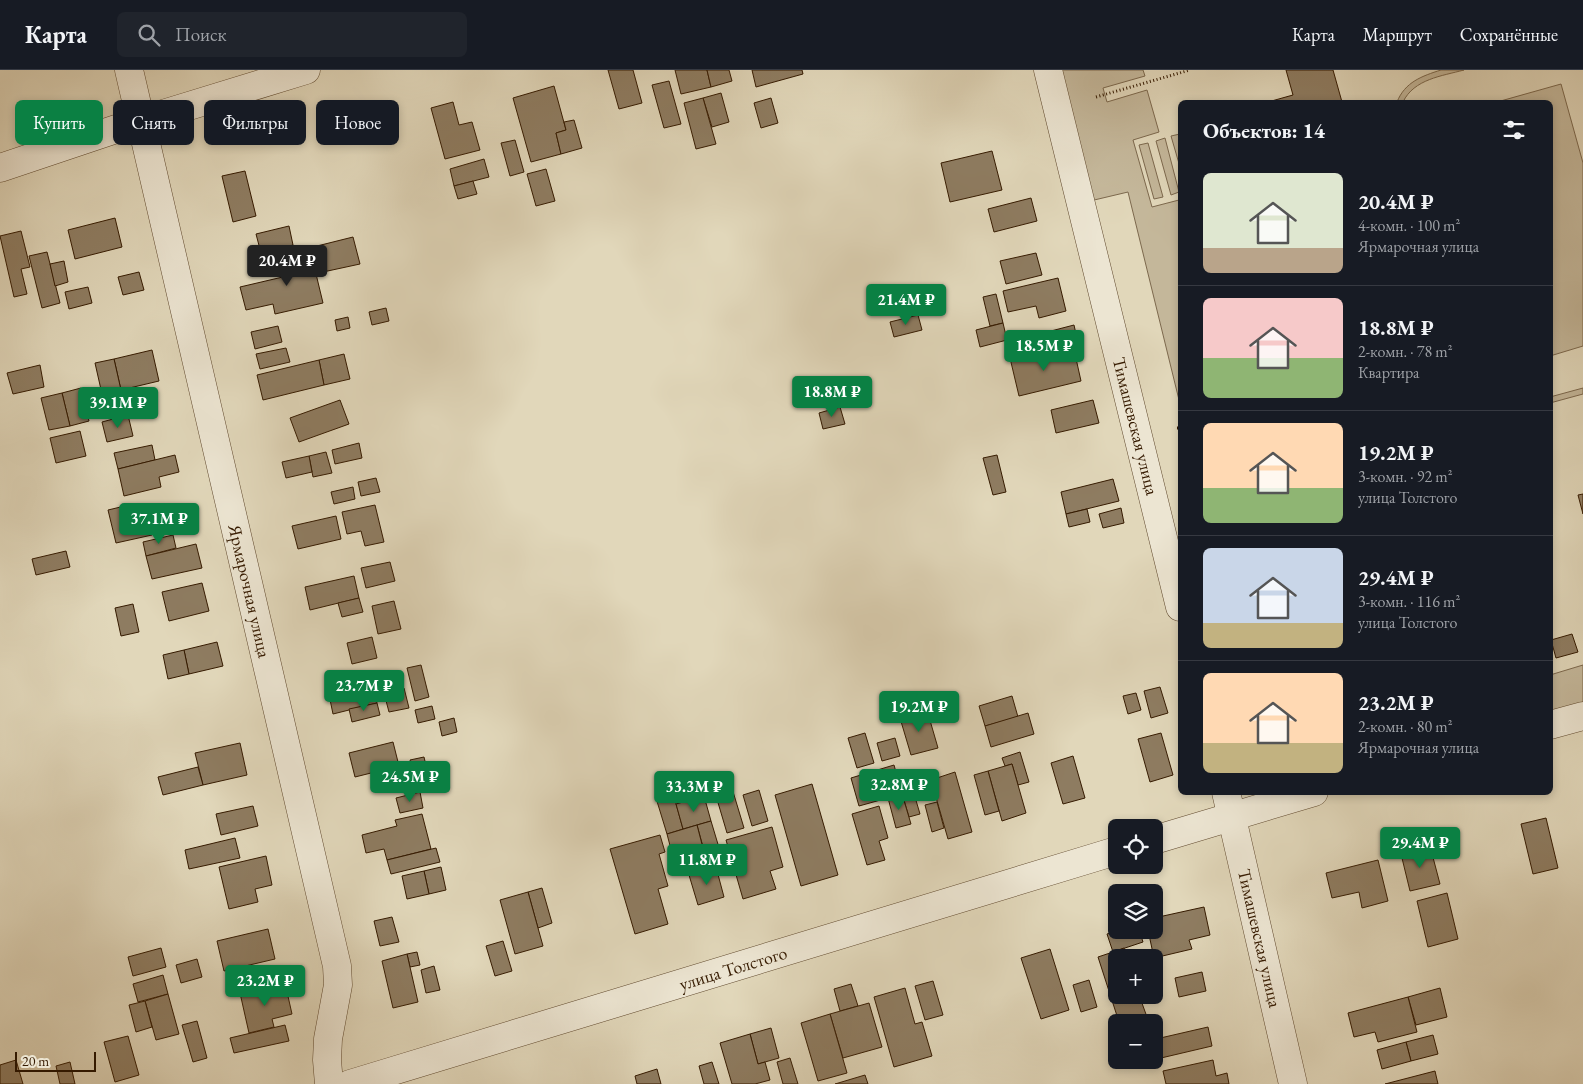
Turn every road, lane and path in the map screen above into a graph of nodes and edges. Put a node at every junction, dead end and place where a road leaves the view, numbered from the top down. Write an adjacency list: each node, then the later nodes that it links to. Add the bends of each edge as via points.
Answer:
1 (129, 70): 6 (street, Ярмарочная улица)
2 (306, 70): 7 (street)
3 (1048, 70): 11 (street, Тимашевская улица)
4 (1190, 70): 5 (path)
5 (1096, 96)
6 (135, 100)
7 (194, 105)
8 (113, 131): 10 (street)
9 (145, 145): 18 (street, Ярмарочная улица, via 337,966 338,985 328,1039)
10 (0, 168)
11 (1178, 599)
12 (1583, 716): 13 (street)
13 (1553, 724)
14 (1293, 795): 15 (street)
15 (1229, 804): 16 (street); 20 (street, Тимашевская улица)
16 (1163, 836)
17 (1108, 853): 19 (street, улица Толстого)
18 (329, 1084)
19 (350, 1084)
20 (1293, 1084)

